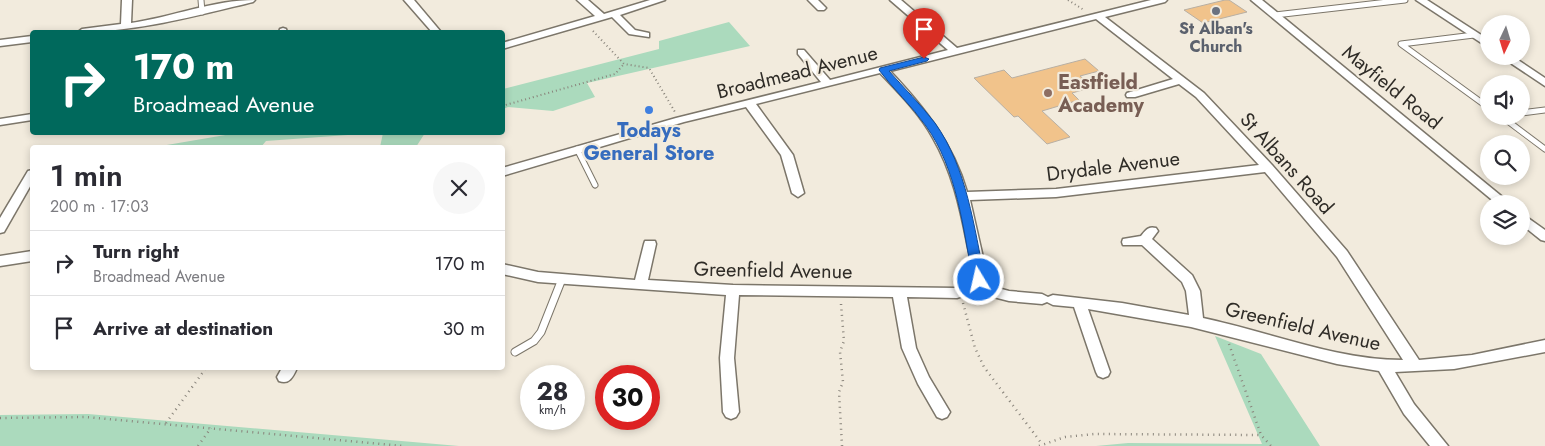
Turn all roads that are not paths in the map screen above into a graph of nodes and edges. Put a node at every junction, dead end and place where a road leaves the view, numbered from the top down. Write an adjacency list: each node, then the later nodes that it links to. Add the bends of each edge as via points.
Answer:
1 (127, 0): 19 (street)
2 (201, 0): 14 (lane)
3 (250, 0): 14 (street)
4 (409, 0): 21 (street)
5 (582, 0): 18 (street)
6 (660, 0): 15 (street)
7 (814, 0): 13 (street)
8 (895, 0): 28 (street)
9 (1162, 0): 17 (street, Broadmead Avenue)
10 (1256, 0): 16 (street, Mayfield Road)
11 (1405, 0): 16 (lane)
12 (1421, 0): 23 (street)
13 (821, 8)
14 (202, 12): 19 (street)
15 (614, 14): 18 (street); 22 (street, via 632,32)
16 (1275, 15): 50 (street, Mayfield Road)
17 (1098, 16): 28 (street, Broadmead Avenue); 32 (street, St Albans Road)
18 (602, 17): 27 (street)
19 (126, 27): 20 (street)
20 (100, 30)
21 (435, 30)
22 (646, 35)
23 (1474, 35): 25 (street); 36 (lane, via 1402,44)
24 (30, 39): 26 (street)
25 (1480, 39)
26 (0, 43)
27 (505, 45)
28 (956, 51): 31 (street, Broadmead Avenue)
29 (801, 52): 34 (street)
30 (1519, 65): 33 (street)
31 (883, 70): 34 (street, Broadmead Avenue); 51 (street, via 915,104 940,139)
32 (1182, 80): 35 (street); 45 (street, St Albans Road, via 1217,112)
33 (1543, 80)
34 (827, 84): 37 (street, Broadmead Avenue)
35 (1131, 95)
36 (1480, 101)
37 (750, 103): 43 (street, Broadmead Avenue); 49 (street, via 787,155)
38 (1545, 110): 39 (lane)
39 (1530, 112)
40 (30, 118): 41 (street)
41 (0, 122)
42 (1514, 125): 44 (lane)
43 (577, 149): 46 (street, Broadmead Avenue); 48 (lane)
44 (1545, 149)
45 (1268, 168): 51 (street, Drydale Avenue, via 1069,192); 70 (street, St Albans Road, via 1342,254)
46 (505, 171)
47 (30, 177): 53 (street)
48 (595, 185)
49 (798, 193)
50 (1493, 195)
51 (962, 196): 62 (street, via 980,275)
52 (1530, 225): 54 (street)
53 (0, 229)
54 (1545, 237)
55 (1128, 242): 66 (street, via 1148,236 1187,279 1193,291)
56 (650, 244): 61 (street)
57 (30, 256): 58 (street)
58 (0, 260)
59 (505, 270): 60 (street, Greenfield Avenue)
60 (562, 279): 61 (street, Greenfield Avenue); 68 (lane, via 541,332 534,341)
61 (640, 285): 63 (street, Greenfield Avenue)
62 (974, 287): 64 (street, Greenfield Avenue, via 961,292); 65 (street, Greenfield Avenue, via 1009,296)
63 (733, 290): 64 (street, Greenfield Avenue); 72 (street, via 727,358)
64 (899, 292): 73 (street, via 909,348)
65 (1079, 303): 66 (street, Greenfield Avenue); 71 (street)
66 (1196, 323): 69 (street, Greenfield Avenue, via 1332,358)
67 (1545, 346): 70 (street, Greenfield Avenue, via 1460,362)
68 (515, 352)
69 (1383, 365): 70 (street, Greenfield Avenue); 74 (street, via 1409,409)
70 (1416, 366)
71 (1103, 372)
72 (731, 412)
73 (942, 412)
74 (1440, 446)

